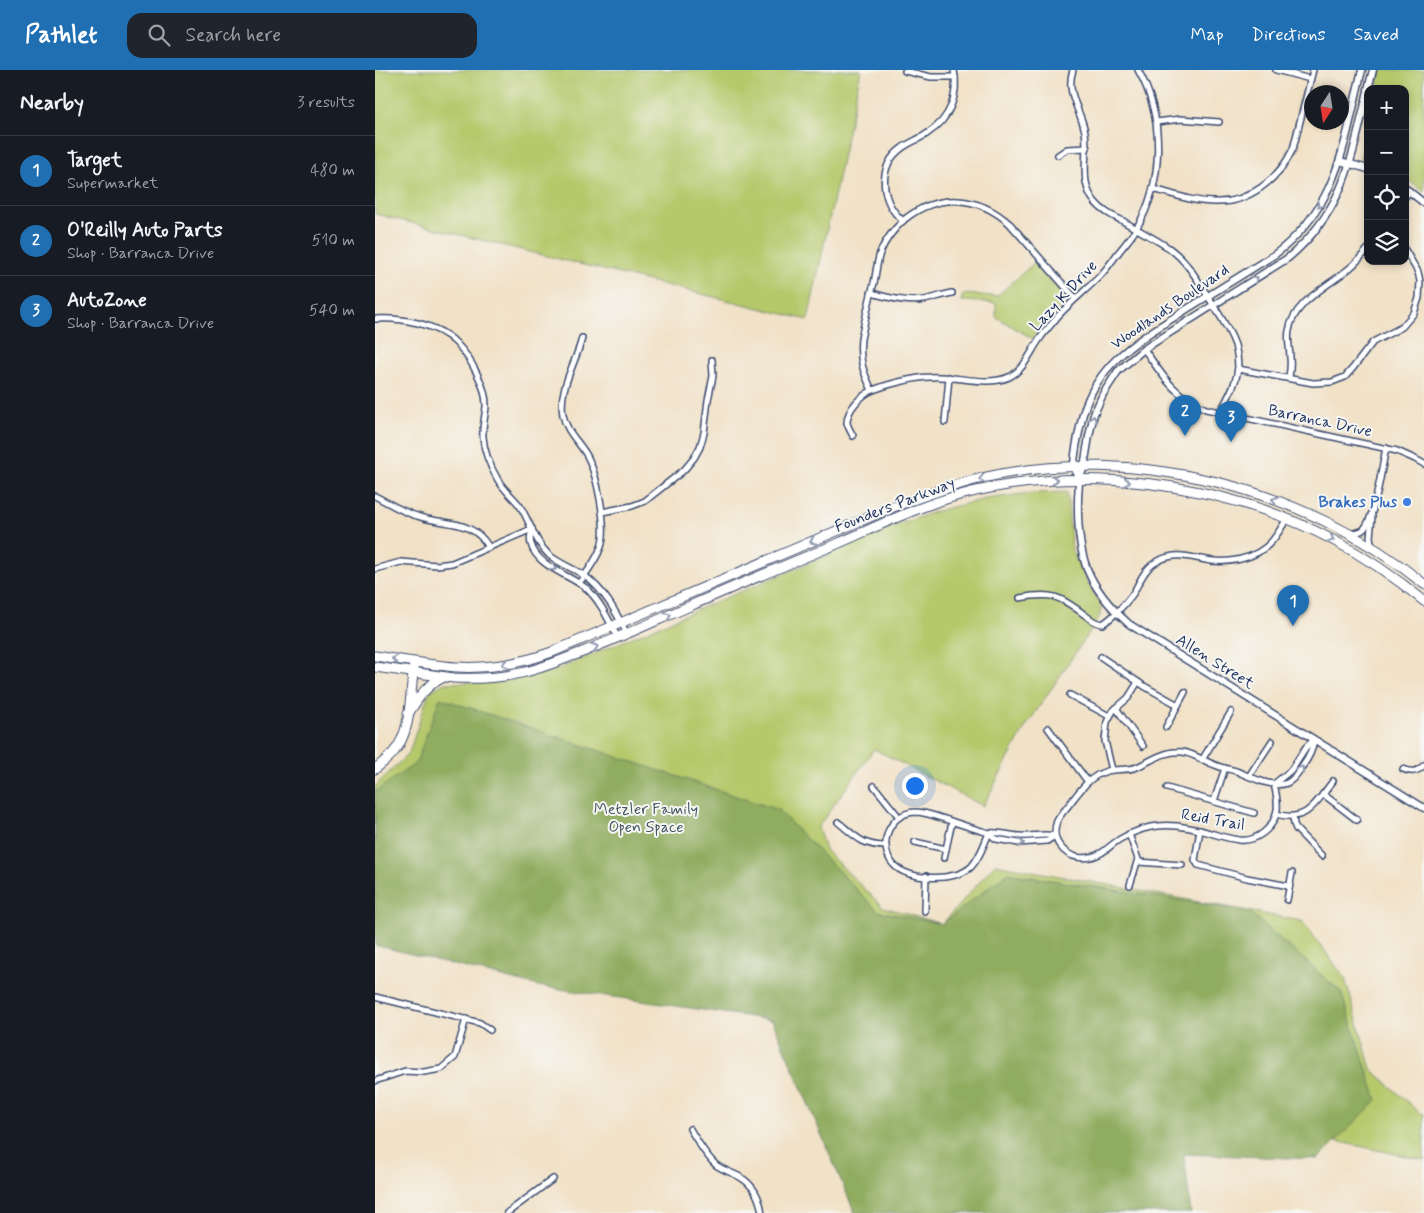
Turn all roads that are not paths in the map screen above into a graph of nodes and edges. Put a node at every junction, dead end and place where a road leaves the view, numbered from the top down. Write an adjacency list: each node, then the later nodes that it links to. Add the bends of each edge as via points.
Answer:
1 (954, 70): 9 (street)
2 (1073, 70): 15 (street, via 1071,93 1083,124)
3 (1138, 70): 13 (street, Lazy K Drive, via 1149,94)
4 (1276, 70): 10 (street)
5 (1313, 70): 10 (street)
6 (1362, 70): 17 (street, Woodlands Boulevard)
7 (1373, 70): 11 (street, Woodlands Boulevard)
8 (905, 71): 9 (street, via 931,77)
9 (955, 77): 23 (street, via 953,100 942,122 901,148 887,168 884,182 887,199 893,212)
10 (1310, 79): 20 (street, via 1293,149 1279,172 1260,189 1247,196 1215,203)
11 (1369, 85)
12 (1364, 106): 18 (street, Woodlands Boulevard)
13 (1156, 122): 14 (street); 20 (street, Lazy K Drive, via 1157,163)
14 (1219, 122)
15 (1087, 148): 16 (street, via 1067,150); 24 (street, via 1086,182 1089,193 1104,211)
16 (1058, 155)
17 (1340, 161): 18 (street); 29 (street, Woodlands Boulevard, one-way to 29, via 1325,198 1299,233 1274,255)
18 (1349, 164): 19 (street); 31 (street, Woodlands Boulevard, one-way to 18, via 1280,263 1308,239 1334,203)
19 (1364, 168)
20 (1153, 189): 24 (street, Lazy K Drive)
21 (1409, 192): 22 (street)
22 (1424, 203)
23 (903, 221): 27 (street, via 880,254); 30 (street, via 923,207 949,200 987,208 1010,224)
24 (1136, 229): 29 (street, via 1176,253); 30 (street, Lazy K Drive, via 1100,276)
25 (1364, 254): 40 (street, via 1304,303 1293,317 1288,341)
26 (1409, 257): 40 (street, via 1420,281 1417,306 1409,320 1373,342 1349,373 1338,380 1313,383)
27 (871, 293): 28 (street, via 900,300 923,300); 41 (street, via 860,357)
28 (952, 293)
29 (1208, 296): 31 (street); 35 (street, Woodlands Boulevard)
30 (1075, 298): 39 (street, Lazy K Drive, via 1014,374 990,381)
31 (1213, 305): 34 (street, Woodlands Boulevard); 37 (street, via 1232,338)
32 (375, 319): 55 (street, via 396,318 436,328 465,353 484,392 483,438 487,455 503,488 521,508)
33 (582, 338): 51 (street, via 564,393 562,410 568,429 590,461)
34 (1144, 349): 38 (street, Woodlands Boulevard); 42 (street, Barranca Drive, via 1179,393 1197,405)
35 (1123, 351): 38 (street, via 1125,357); 47 (street, Woodlands Boulevard, via 1102,375 1086,405)
36 (712, 360): 51 (street, via 713,376 704,433 694,458 684,470 645,500)
37 (1238, 369): 40 (street); 42 (street)
38 (1118, 371): 48 (street, Woodlands Boulevard, one-way to 38, via 1094,414)
39 (949, 377): 41 (street, Lazy K Drive, via 912,379); 43 (street)
40 (1289, 377)
41 (873, 390): 44 (street, Lazy K Drive, via 862,397 849,414 847,423)
42 (1220, 413): 45 (street, Barranca Drive)
43 (945, 422)
44 (853, 436)
45 (1386, 448): 46 (street, Barranca Drive); 52 (street)
46 (1424, 464)
47 (1074, 467): 48 (main road, Founders Parkway); 49 (street, Woodlands Boulevard); 66 (main road, Founders Parkway, one-way to 66, via 1004,474 933,492)
48 (1085, 467): 49 (street, Woodlands Boulevard); 54 (main road, Founders Parkway, one-way to 48, via 1269,498 1204,479 1163,471)
49 (1079, 480): 53 (main road, Founders Parkway, one-way to 53, via 1177,488 1239,502); 65 (street, Allen Street, via 1082,553 1092,580); 68 (main road, Founders Parkway, one-way to 49, via 894,519 956,496 1023,483)
50 (375, 496): 57 (street, via 416,516 468,527 480,534)
51 (602, 512): 60 (street, via 604,534 601,546)
52 (1371, 514): 56 (street, via 1363,530); 58 (street)
53 (1287, 519): 54 (main road); 64 (main road, Founders Parkway, one-way to 64, via 1368,560); 65 (street, via 1271,542 1252,556 1231,561 1209,561 1178,555 1155,562)
54 (1320, 519): 56 (main road, Founders Parkway)
55 (532, 529): 57 (street); 60 (street, via 550,556); 61 (street, one-way to 61, via 531,545 536,553 554,569)
56 (1348, 533): 58 (main road, Founders Parkway)
57 (489, 547): 59 (street, via 444,565 401,562)
58 (1373, 547): 62 (main road, Founders Parkway)
59 (375, 569)
60 (584, 576): 61 (street); 66 (street, via 604,594)
61 (579, 583): 67 (street, via 595,598)
62 (1424, 584)
63 (1020, 598): 65 (street, via 1041,595 1057,598 1100,624)
64 (1424, 601)
65 (1115, 612): 86 (street, Allen Street, via 1138,631)
66 (622, 623): 67 (main road, Founders Parkway); 68 (street)
67 (613, 627): 69 (street); 72 (main road, Founders Parkway, one-way to 72, via 542,656 507,665 455,667)
68 (627, 634): 69 (main road, Founders Parkway)
69 (618, 638): 75 (main road, Founders Parkway, one-way to 69, via 508,676 545,666)
70 (375, 656): 72 (main road, Founders Parkway, one-way to 70)
71 (1101, 657): 76 (street)
72 (415, 661): 74 (main road)
73 (375, 667): 74 (main road, Founders Parkway)
74 (413, 672): 75 (main road, Founders Parkway); 82 (main road)
75 (446, 677): 82 (main road, via 429,685)
76 (1138, 682): 79 (street); 80 (street, via 1128,698)
77 (1185, 692): 79 (street)
78 (1070, 695): 83 (street)
79 (1178, 705): 84 (street)
80 (1116, 708): 83 (street); 88 (street)
81 (1231, 712): 89 (street)
82 (408, 714): 92 (main road, via 401,743)
83 (1109, 716): 94 (street, via 1105,742)
84 (1166, 727)
85 (1047, 728): 97 (street)
86 (1314, 740): 98 (street, via 1289,773); 103 (street, Allen Street)
87 (1272, 741): 95 (street)
88 (1143, 746)
89 (1202, 760): 91 (street); 94 (street, via 1186,753 1172,752 1131,769)
90 (1424, 765): 93 (street, via 1415,772)
91 (1225, 768): 95 (street); 102 (street)
92 (375, 769)
93 (1403, 769)
94 (1111, 770): 97 (street)
95 (1249, 776): 98 (street)
96 (1333, 781): 101 (street)
97 (1088, 782): 114 (street, via 1059,819)
98 (1274, 784): 105 (street)
99 (874, 786): 106 (street)
100 (1167, 788): 102 (street)
101 (1323, 794): 107 (street, via 1307,812); 108 (street)
102 (1214, 801): 104 (street)
103 (1424, 808)
104 (1253, 813)
105 (1276, 814): 107 (street); 111 (street, Reid Trail, via 1266,830 1248,840)
106 (899, 817): 110 (street, via 919,812); 116 (street, via 888,830)
107 (1293, 817): 118 (street, via 1296,829)
108 (1357, 820)
109 (838, 822): 116 (street, via 867,844)
110 (952, 822): 112 (street); 117 (street)
111 (1200, 830): 113 (street, Reid Trail, via 1158,825); 125 (street, via 1195,860 1198,866)
112 (989, 833): 114 (street); 123 (street, via 977,860 966,870 947,877)
113 (1129, 834): 114 (street, Reid Trail, via 1100,854 1083,858 1065,852); 120 (street)
114 (1055, 836)
115 (915, 842): 117 (street)
116 (886, 846): 123 (street, via 889,859 897,868 912,875)
117 (946, 848): 119 (street)
118 (1322, 856)
119 (944, 858)
120 (1138, 862): 121 (street); 124 (street)
121 (1183, 866)
122 (1292, 873): 125 (street)
123 (926, 876): 127 (street)
124 (1130, 885)
125 (1289, 886): 126 (street)
126 (1287, 900)
127 (925, 911)
128 (375, 997): 129 (street)
129 (466, 1019): 130 (street, via 480,1022); 131 (street, via 455,1057 441,1069 405,1071)
130 (490, 1030)
131 (375, 1081)
132 (690, 1130): 135 (street, via 708,1158 718,1167 743,1178 755,1191)
133 (553, 1179): 134 (street)
134 (507, 1213)
135 (762, 1213)

